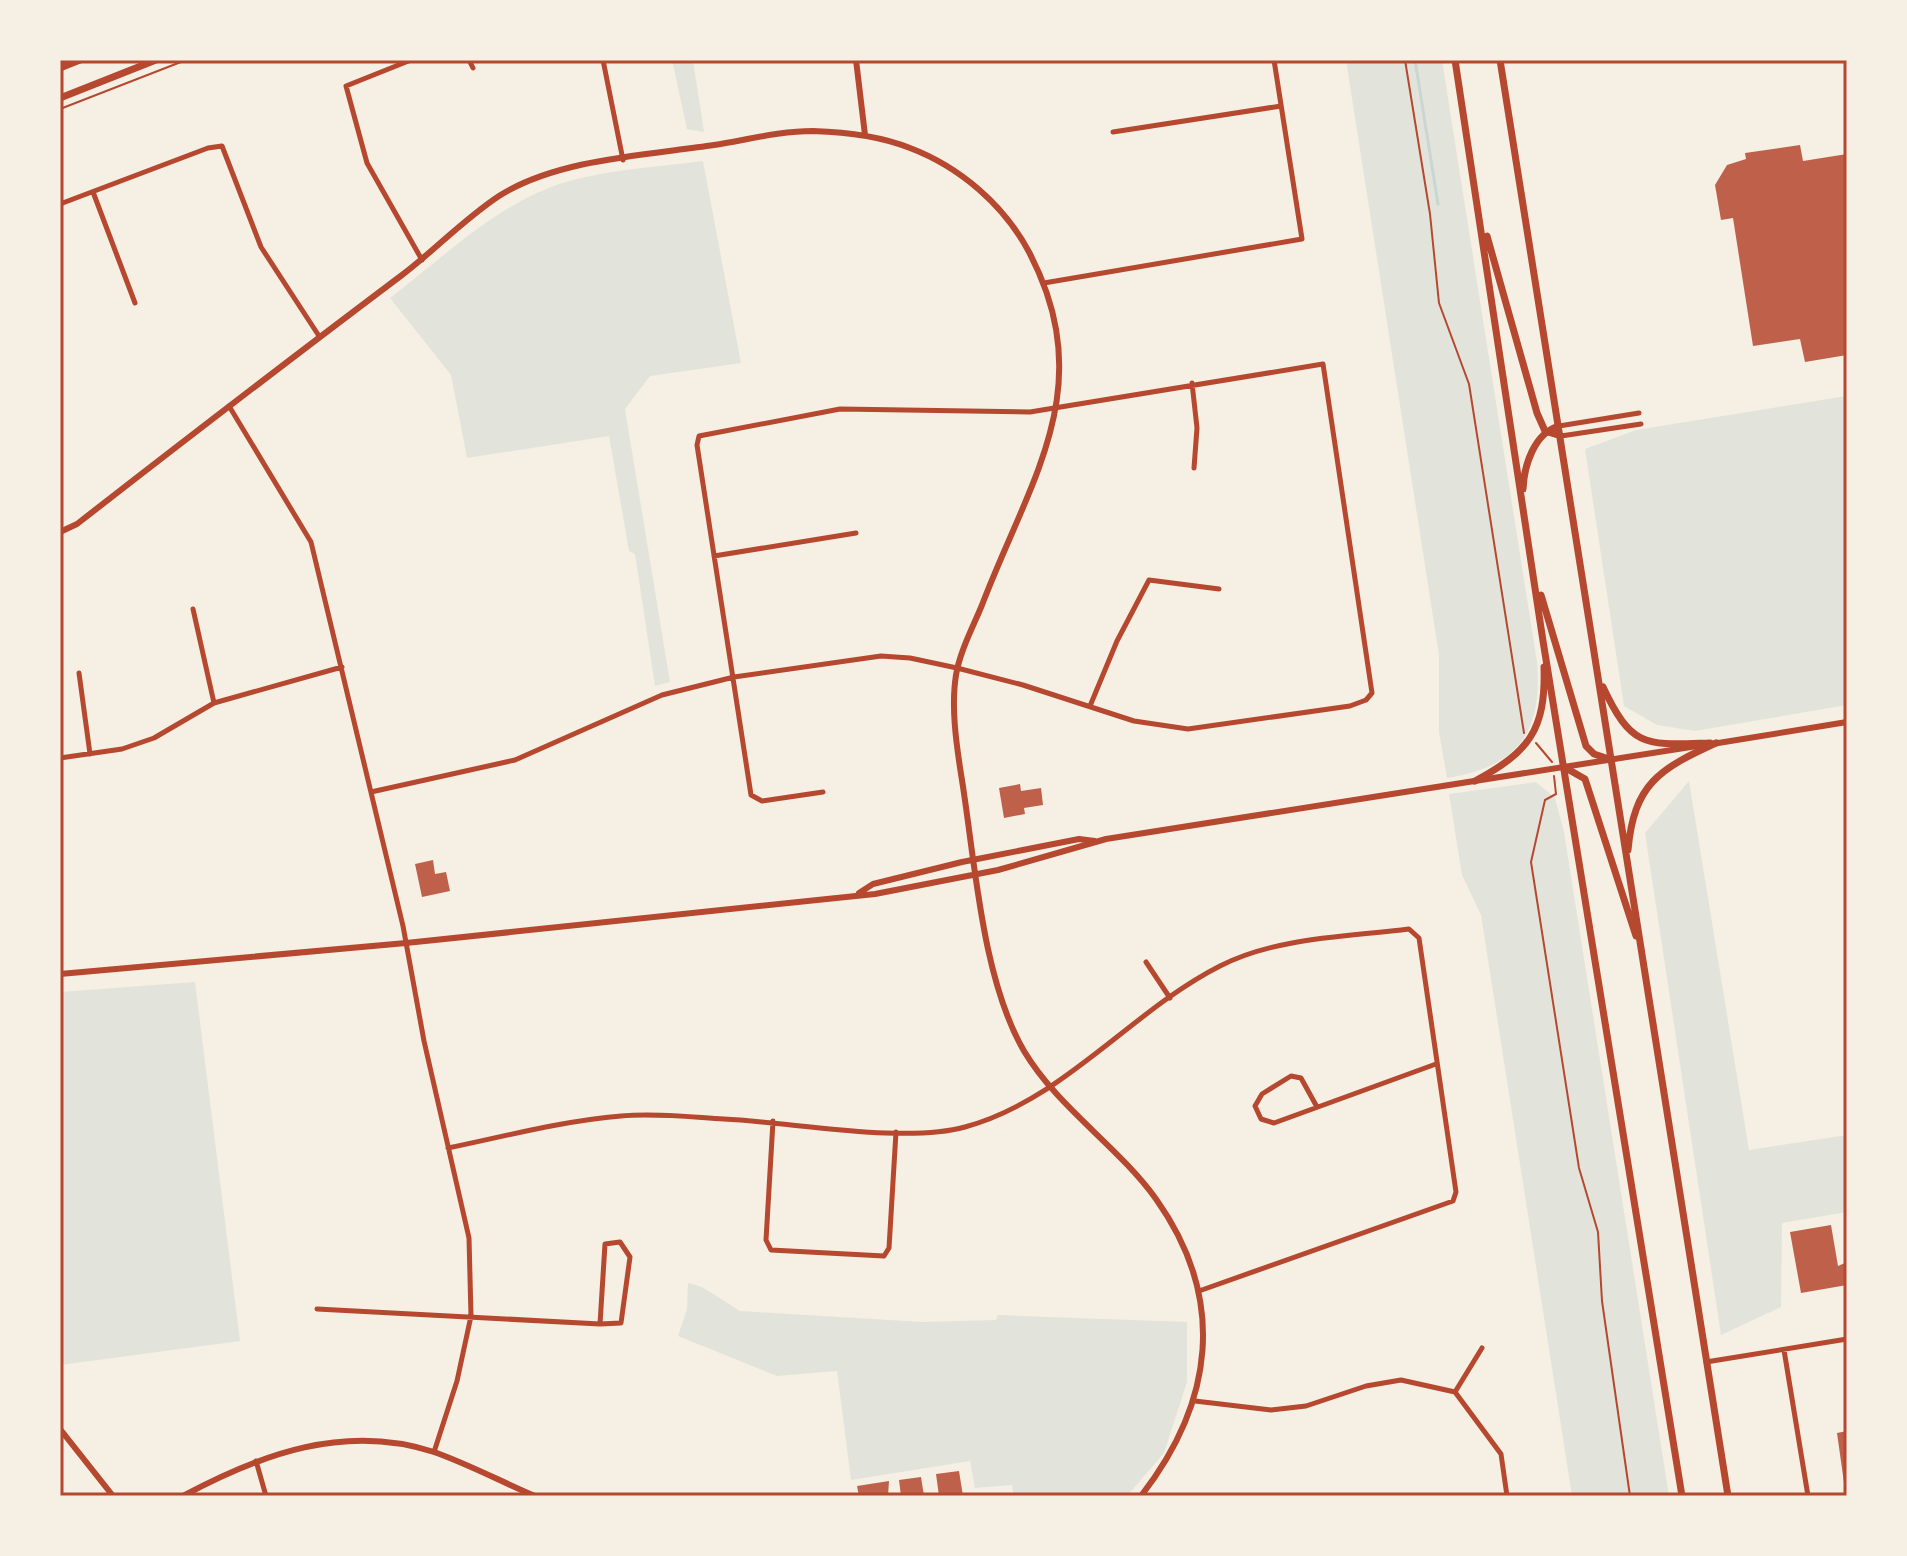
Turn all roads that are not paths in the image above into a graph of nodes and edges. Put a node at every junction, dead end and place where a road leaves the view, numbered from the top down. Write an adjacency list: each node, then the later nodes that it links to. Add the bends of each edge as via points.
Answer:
1 (80, 60): 10 (main road)
2 (156, 60): 12 (main road)
3 (411, 60): 20 (street, via 346,86 367,163)
4 (469, 60): 11 (street)
5 (603, 60): 16 (street)
6 (856, 60): 15 (street)
7 (1274, 60): 13 (street)
8 (1455, 60): 18 (main road)
9 (1500, 60): 29 (main road)
10 (60, 68)
11 (473, 68)
12 (60, 98)
13 (1281, 106): 14 (street); 21 (street, via 1302,239)
14 (1113, 132)
15 (865, 135): 16 (street, via 809,131); 21 (street, via 909,148 972,184 1023,242)
16 (623, 160): 20 (street, via 574,166 530,180 497,197)
17 (93, 192): 19 (street); 22 (street); 23 (street, via 222,146 261,247)
18 (1478, 203): 30 (main road); 34 (main road)
19 (60, 204)
20 (422, 260): 23 (street)
21 (1044, 283): 26 (street, via 1059,350)
22 (135, 303)
23 (319, 336): 25 (street)
24 (1192, 383): 26 (street); 32 (street); 47 (street, via 1323,364 1372,693 1350,706 1188,729 1134,721)
25 (229, 406): 33 (street); 41 (street, via 311,542)
26 (1056, 407): 36 (street, via 1030,412 840,409 699,436); 42 (street, via 1026,504)
27 (1639, 413): 29 (street)
28 (1641, 424): 31 (street)
29 (1559, 426): 30 (main road); 31 (main road)
30 (1545, 431): 31 (main road); 34 (main road, via 1526,469)
31 (1561, 436): 45 (main road)
32 (1194, 468)
33 (60, 532)
34 (1526, 532): 37 (main road)
35 (856, 533): 36 (street)
36 (714, 556): 44 (street)
37 (1535, 578): 40 (main road); 52 (main road, via 1586,746)
38 (1219, 589): 47 (street, via 1149,580)
39 (193, 609): 46 (street)
40 (1543, 641): 53 (main road); 54 (main road, via 1544,695 1531,739 1510,760)
41 (342, 667): 46 (street); 55 (street)
42 (957, 668): 44 (street, via 881,656); 47 (street); 58 (street, via 958,753)
43 (79, 673): 50 (street)
44 (734, 677): 55 (street, via 662,695 515,760); 56 (street, via 751,795 762,801)
45 (1598, 677): 49 (main road, via 1621,722 1639,738 1660,744); 52 (main road)
46 (214, 703): 50 (street, via 154,738)
47 (1090, 707)
48 (1847, 722): 49 (street)
49 (1716, 743): 52 (street); 59 (main road, via 1685,757 1640,794)
50 (90, 754): 51 (street)
51 (60, 758)
52 (1612, 760): 53 (street); 59 (main road)
53 (1564, 767): 54 (street); 63 (main road, via 1585,779); 92 (main road)
54 (1475, 781): 57 (street)
55 (371, 792): 62 (street)
56 (823, 792)
57 (1096, 841): 58 (street, via 1079,839); 60 (street)
58 (975, 859): 60 (street); 61 (street, via 873,884)
59 (1627, 862): 63 (main road)
60 (978, 875): 61 (street); 68 (street, via 993,970 1004,1003 1025,1052)
61 (859, 893): 62 (street)
62 (406, 943): 65 (street); 72 (street)
63 (1640, 945): 80 (main road)
64 (1146, 962): 66 (street)
65 (60, 974)
66 (1170, 998): 67 (street, via 1220,966 1268,947 1409,929 1419,938); 68 (street)
67 (1436, 1064): 69 (street); 73 (street, via 1456,1192 1453,1201)
68 (1051, 1086): 71 (street, via 994,1118 962,1128); 73 (street, via 1155,1197 1185,1248)
69 (1317, 1107): 69 (street, via 1301,1078 1291,1076 1262,1094 1255,1106 1261,1119 1271,1123)
70 (773, 1121): 71 (street); 71 (street, via 767,1246 771,1250 884,1256 889,1248); 72 (street, via 623,1116)
71 (896, 1132)
72 (448, 1148): 75 (street, via 469,1238)
73 (1199, 1291): 82 (street, via 1205,1334)
74 (317, 1309): 75 (street)
75 (471, 1316): 76 (street); 84 (street)
76 (600, 1324): 76 (street, via 621,1323 630,1257 620,1242 605,1244)
77 (1847, 1339): 79 (street)
78 (1482, 1348): 81 (street)
79 (1784, 1350): 80 (street); 94 (street)
80 (1706, 1362): 93 (main road)
81 (1455, 1392): 82 (street, via 1401,1380 1271,1410); 91 (street, via 1501,1454)
82 (1195, 1401): 90 (street, via 1170,1456)
83 (60, 1429): 86 (street)
84 (434, 1452): 85 (street, via 334,1442); 89 (street)
85 (256, 1461): 87 (street); 88 (street)
86 (113, 1496)
87 (183, 1496)
88 (266, 1496)
89 (535, 1496)
90 (1141, 1496)
91 (1507, 1496)
92 (1683, 1496)
93 (1728, 1496)
94 (1808, 1496)

